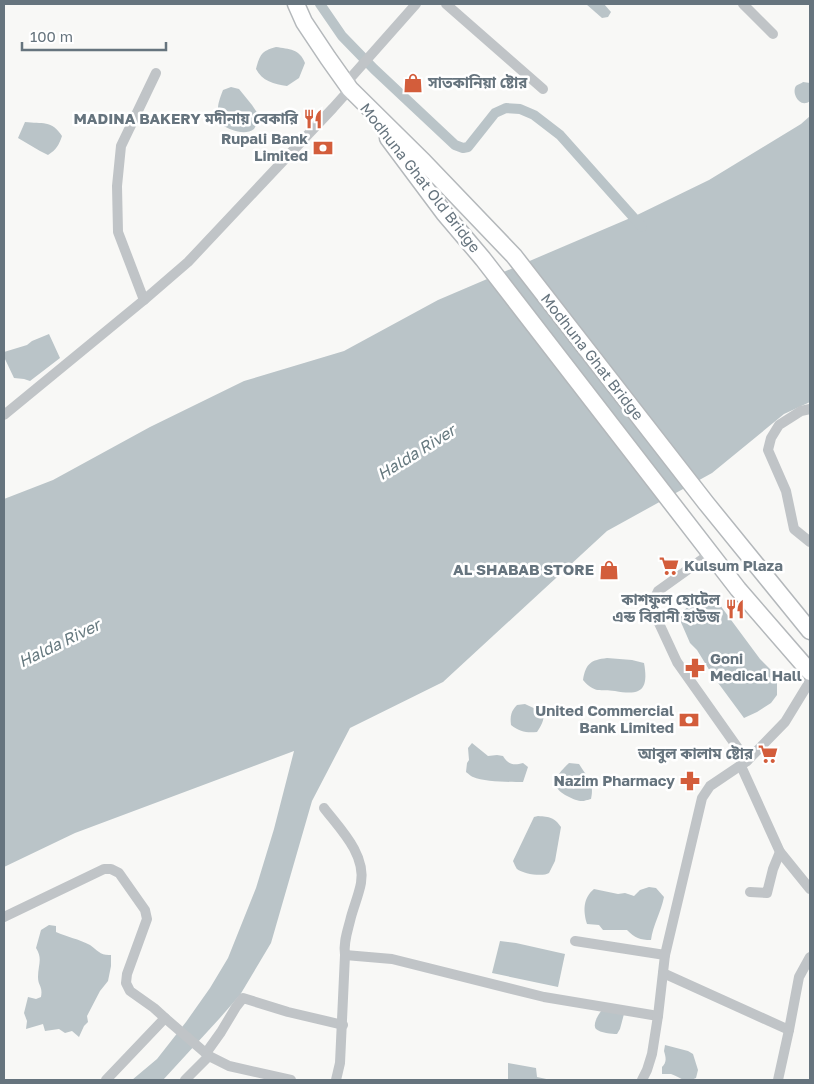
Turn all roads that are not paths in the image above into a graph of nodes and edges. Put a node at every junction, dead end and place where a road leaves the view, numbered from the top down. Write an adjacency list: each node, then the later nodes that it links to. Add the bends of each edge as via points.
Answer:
1 (296, 4): 7 (main road, via 304,22)
2 (416, 4): 7 (street)
3 (446, 4): 8 (street)
4 (743, 4): 5 (street)
5 (773, 34)
6 (156, 73): 10 (street, via 120,146 117,186 118,232)
7 (351, 89): 9 (main road, Modhuna Ghat Old Bridge); 10 (street, via 188,262); 15 (main road, Modhuna Ghat Bridge, via 514,256)
8 (543, 89)
9 (482, 259): 14 (main road, Modhuna Ghat Bridge)
10 (144, 300): 12 (street)
11 (810, 409): 13 (street, via 779,424 768,450 786,491 794,529)
12 (4, 415)
13 (810, 542)
14 (711, 553): 16 (main road); 18 (street, via 658,592 651,606 677,662)
15 (810, 631)
16 (810, 672)
17 (810, 681): 18 (street, via 785,722)
18 (744, 764): 20 (street); 26 (street, via 710,786 702,798)
19 (324, 808): 25 (street, via 352,846 360,864 361,882 346,936)
20 (780, 852): 21 (street); 22 (street, via 767,893)
21 (810, 889)
22 (750, 892)
23 (4, 917): 30 (street, via 104,869 115,870 147,915 126,983 130,991)
24 (575, 941): 26 (street)
25 (345, 955): 29 (street, via 392,959 544,997); 31 (street)
26 (664, 955): 28 (street)
27 (810, 957): 32 (street, via 799,977)
28 (663, 973): 29 (street); 32 (street)
29 (658, 1016): 38 (street, via 652,1054)
30 (165, 1018): 33 (street); 34 (street)
31 (342, 1025): 33 (street, via 243,998); 37 (street)
32 (789, 1030): 39 (street)
33 (205, 1052): 35 (street); 36 (street, via 229,1066)
34 (106, 1080)
35 (186, 1080)
36 (291, 1080)
37 (336, 1080)
38 (642, 1080)
39 (778, 1080)

